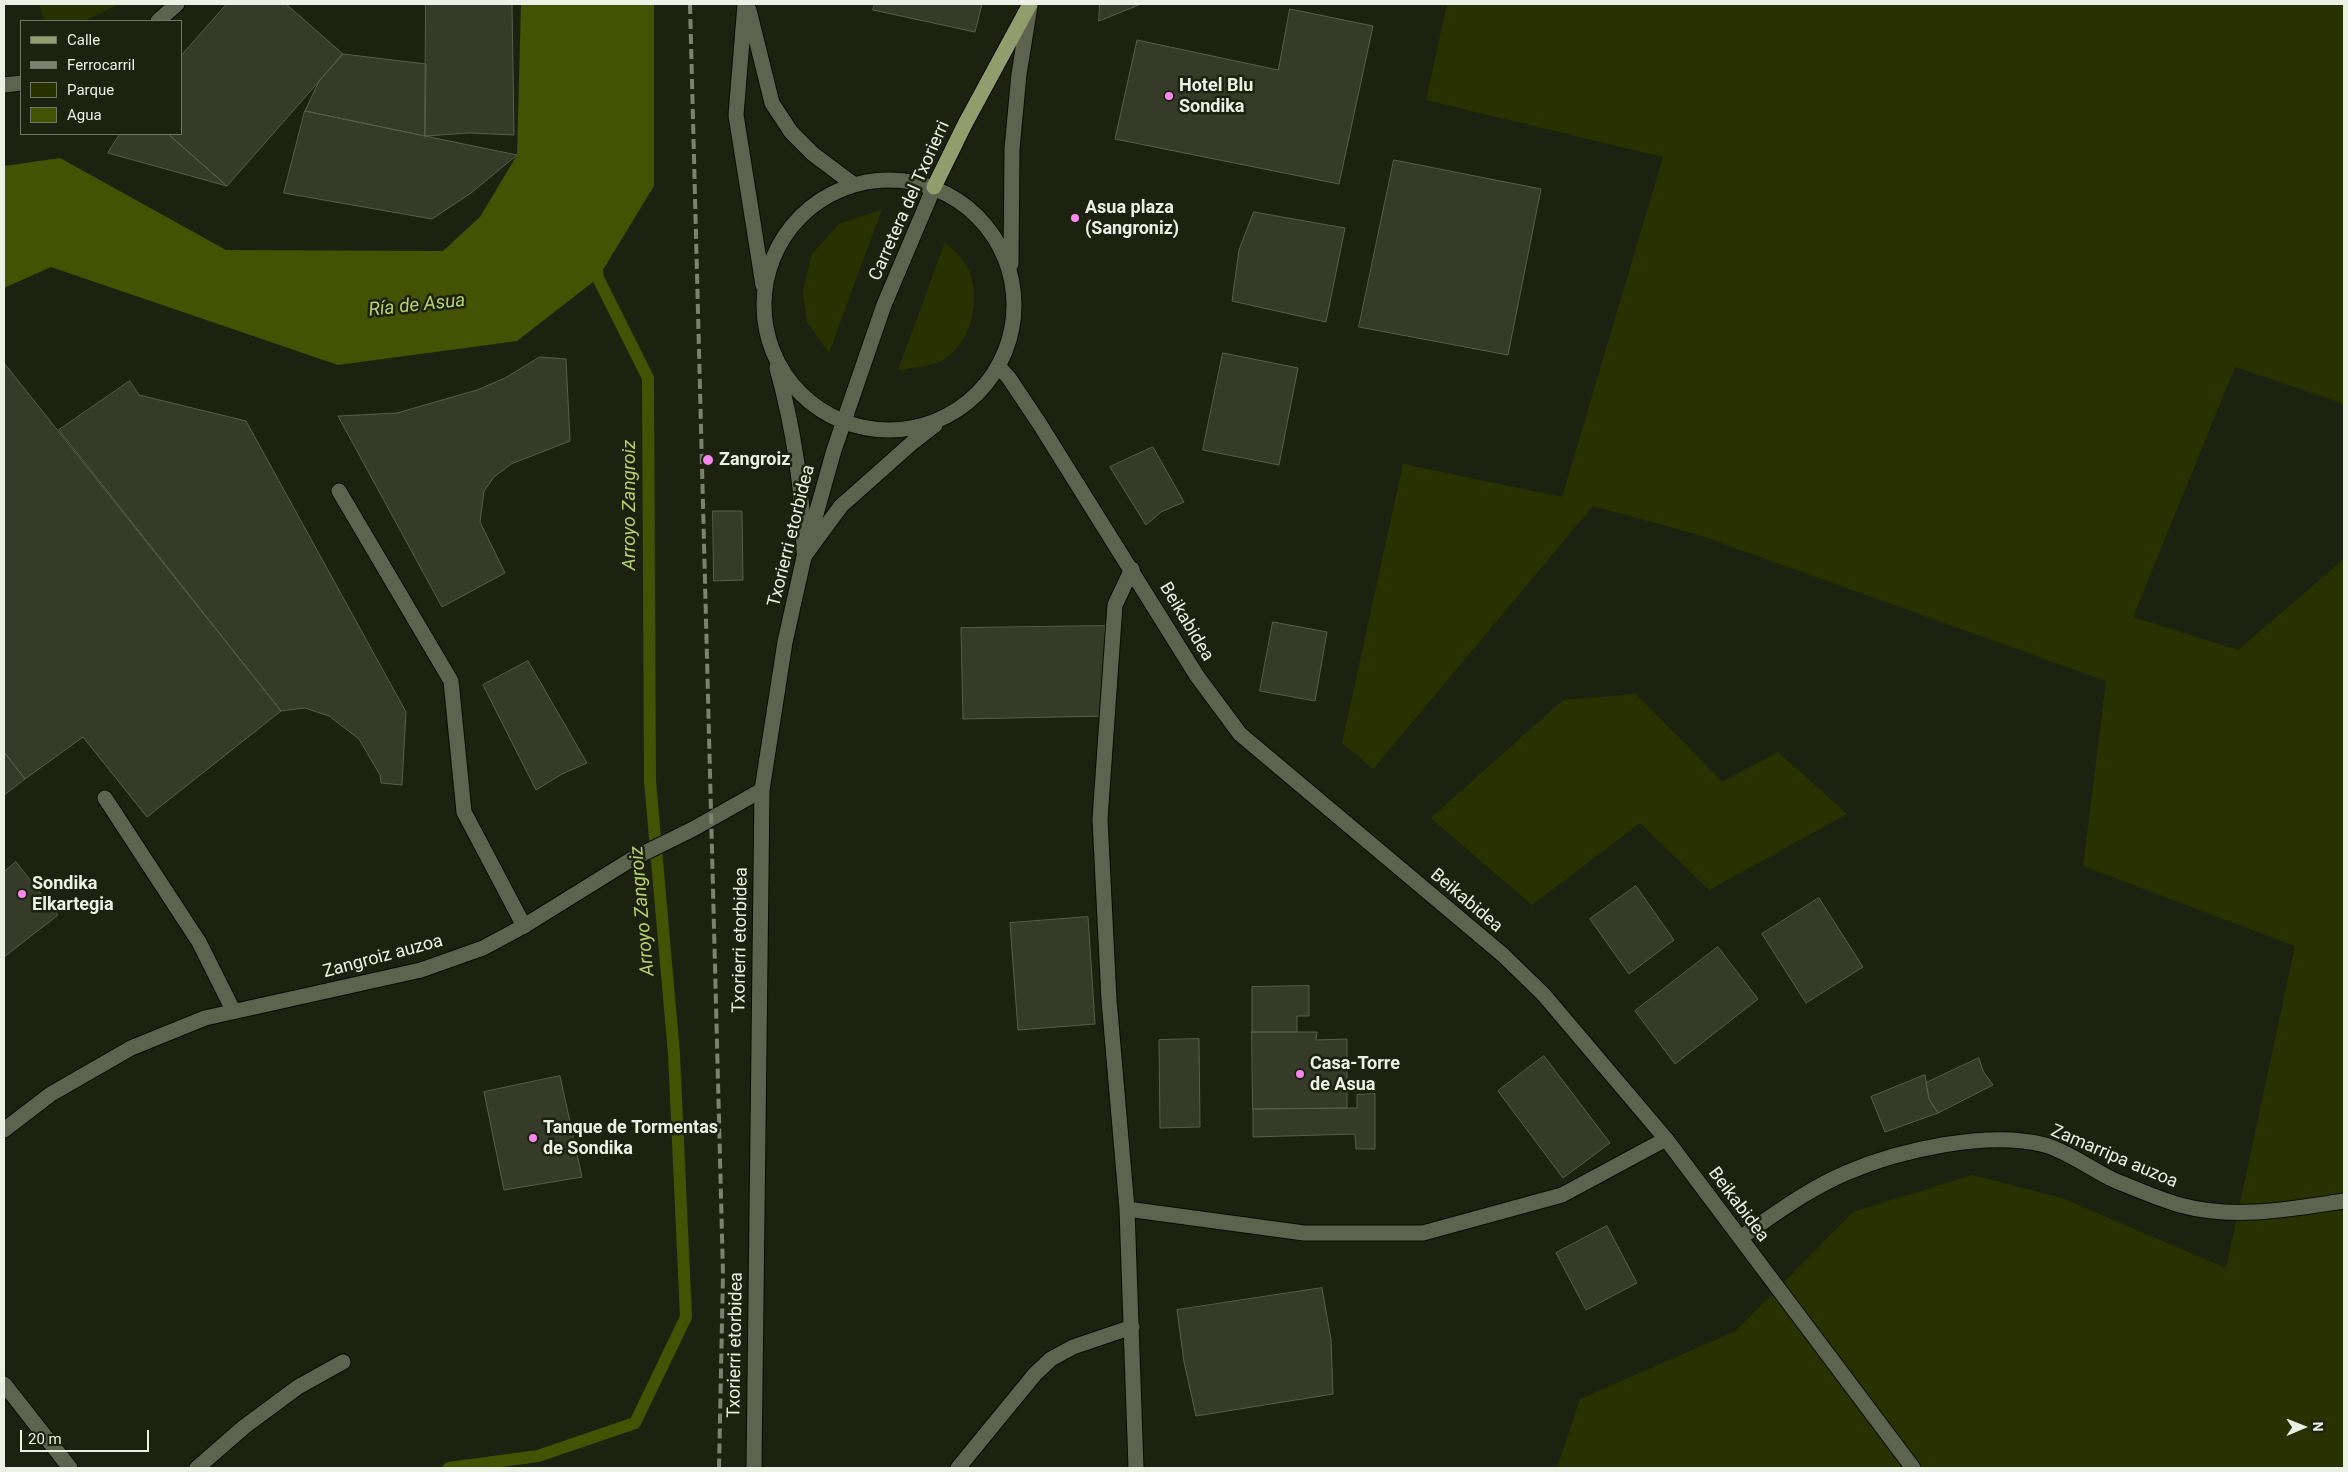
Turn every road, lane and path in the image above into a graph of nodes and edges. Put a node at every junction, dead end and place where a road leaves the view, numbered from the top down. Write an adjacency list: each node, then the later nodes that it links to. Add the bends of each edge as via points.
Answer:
1 (176, 4): 4 (street)
2 (746, 4): 7 (street, via 772,103 791,132 813,154); 10 (street, via 736,115)
3 (1030, 4): 8 (main road, Carretera del Txorierri); 9 (street, via 1012,149)
4 (159, 20)
5 (20, 83): 6 (street)
6 (4, 85)
7 (853, 184): 8 (street, via 894,178); 10 (street, via 820,200 792,224 774,256)
8 (934, 187): 9 (street, via 958,200 983,221 1000,246); 14 (street, Carretera del Txorierri, via 884,305)
9 (1011, 274): 12 (street, via 1015,305 1011,337)
10 (764, 292): 11 (street, via 764,318)
11 (770, 345): 14 (street, via 787,378 818,408); 16 (street, via 791,422 803,500)
12 (999, 366): 13 (street, via 977,395); 17 (street, Beikabidea)
13 (948, 416): 14 (street, via 914,428 888,430); 16 (street, via 913,442 841,506)
14 (844, 422): 16 (street, Txorierri etorbidea)
15 (339, 491): 20 (street, via 451,681 464,812)
16 (804, 557): 18 (street, Txorierri etorbidea, via 785,642)
17 (1132, 569): 23 (street, Beikabidea, via 1197,676 1240,734 1503,955 1544,995); 25 (street, via 1115,605 1100,819 1110,1000)
18 (762, 790): 20 (street, Zangroiz auzoa, via 632,859); 32 (street, Txorierri etorbidea)
19 (106, 798): 21 (street, via 199,942)
20 (524, 926): 21 (street, Zangroiz auzoa, via 482,948 421,970)
21 (234, 1010): 22 (street, Zangroiz auzoa, via 130,1048 51,1094)
22 (4, 1130)
23 (1666, 1139): 25 (street, via 1562,1196 1423,1233 1304,1233); 26 (street, Beikabidea)
24 (2344, 1200): 26 (street, Zamarripa auzoa, via 2267,1213 2213,1211 2179,1205 2114,1180 2046,1145 2012,1141 1943,1144 1846,1173 1815,1188)
25 (1127, 1209): 27 (street)
26 (1740, 1238): 35 (street, Beikabidea)
27 (1132, 1327): 33 (street, via 1073,1346 1051,1359 1034,1374); 34 (street)
28 (343, 1362): 31 (street, via 298,1387 244,1427)
29 (4, 1384): 30 (street)
30 (70, 1468)
31 (197, 1468)
32 (754, 1468)
33 (958, 1468)
34 (1136, 1468)
35 (1913, 1468)

